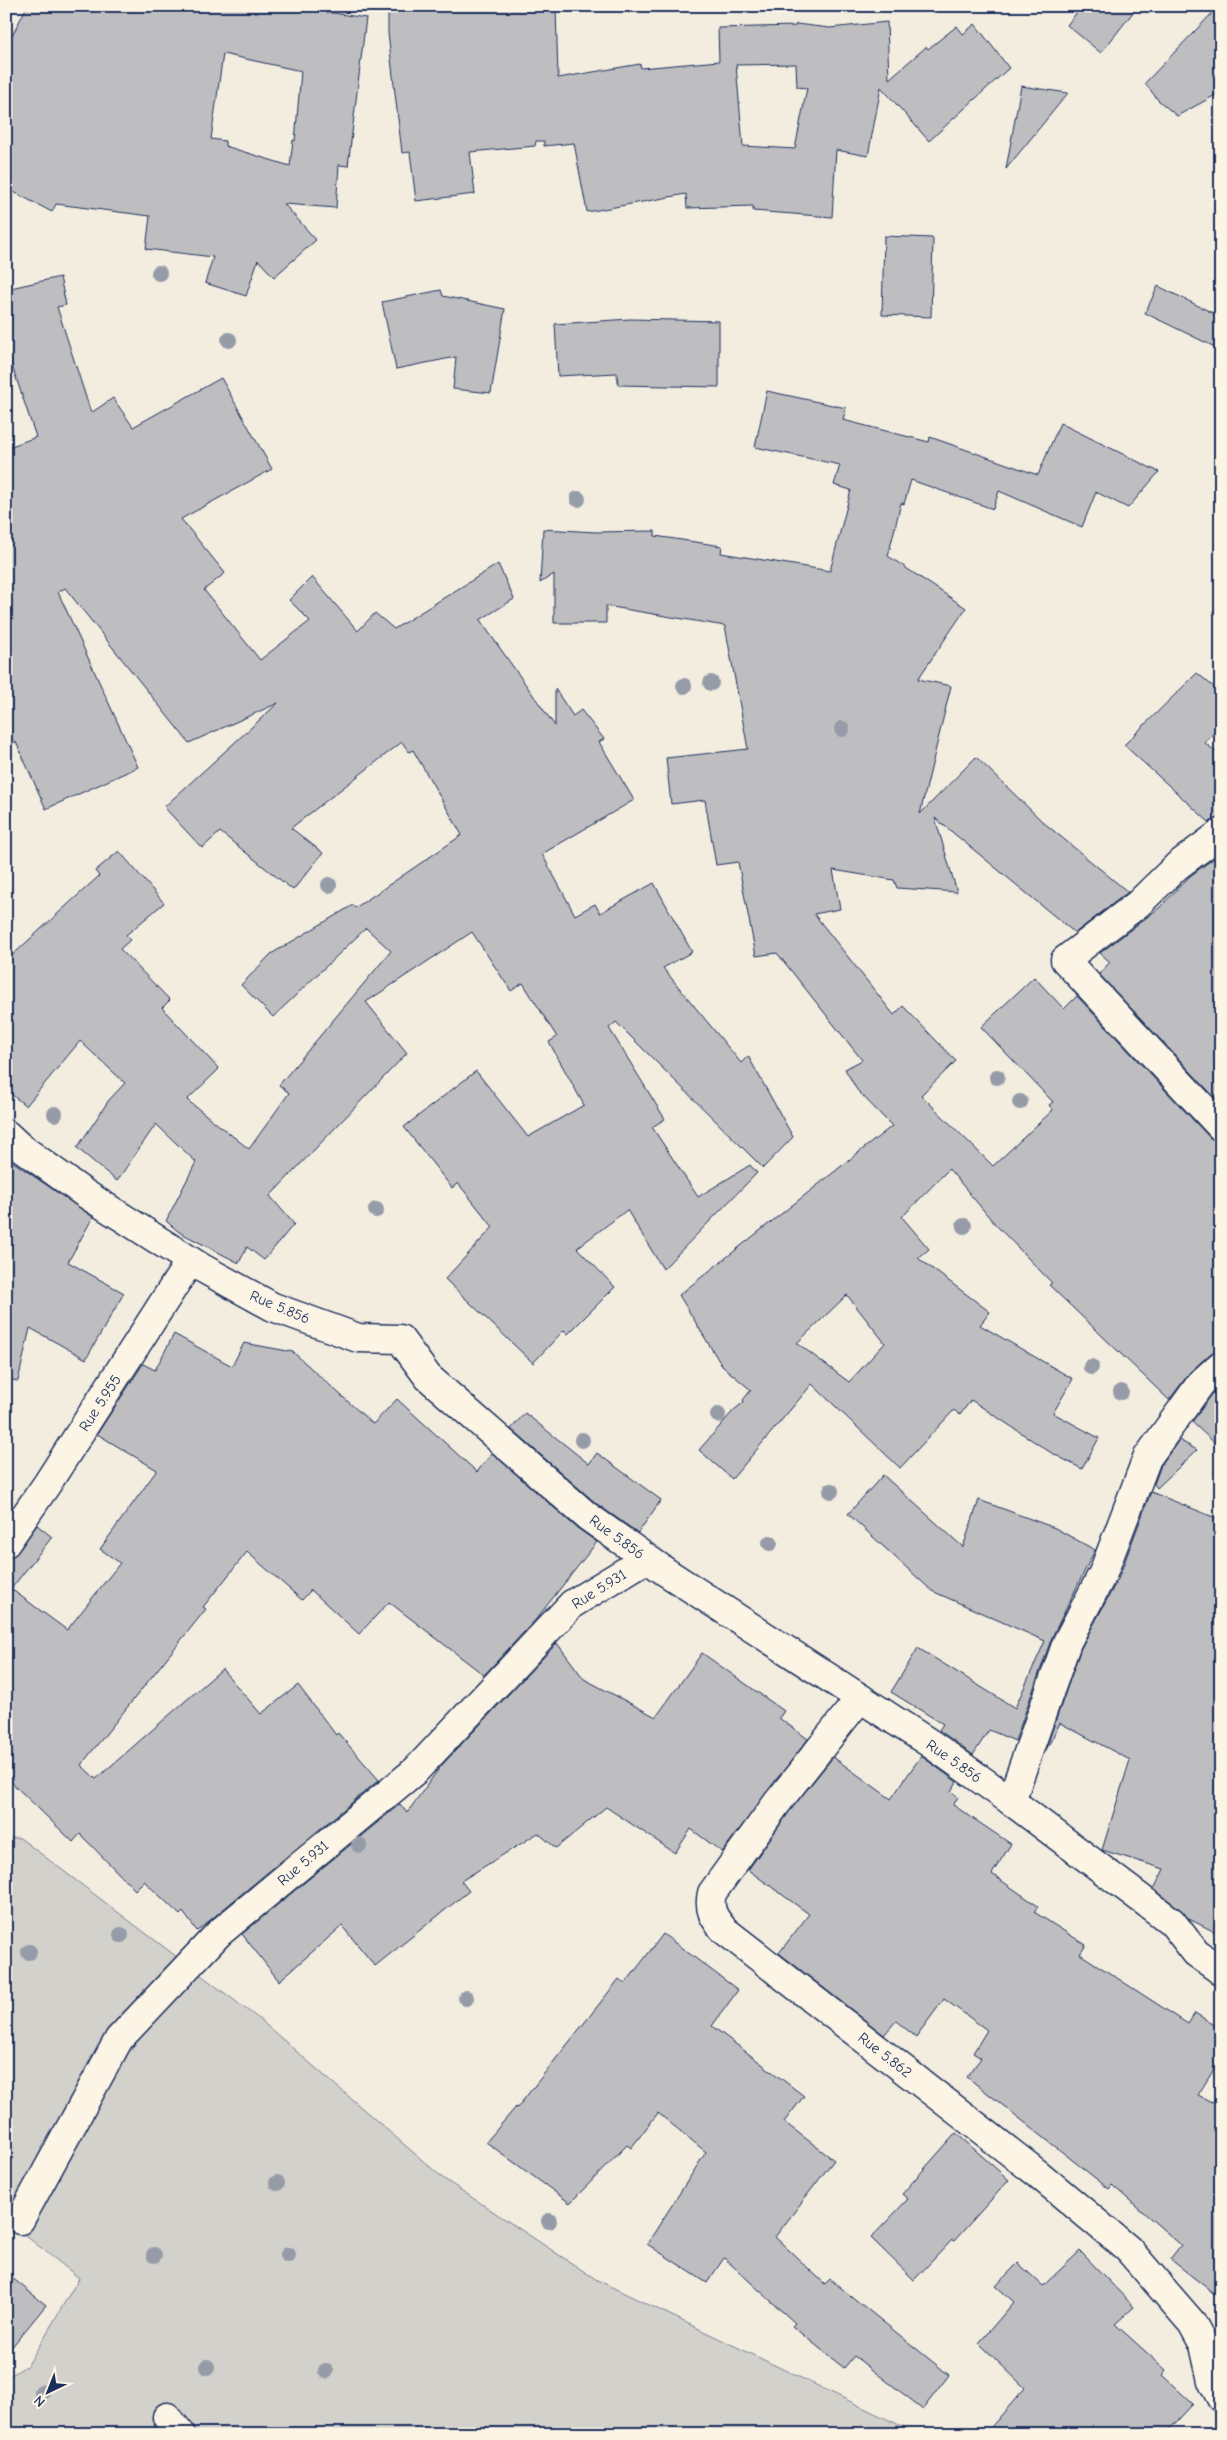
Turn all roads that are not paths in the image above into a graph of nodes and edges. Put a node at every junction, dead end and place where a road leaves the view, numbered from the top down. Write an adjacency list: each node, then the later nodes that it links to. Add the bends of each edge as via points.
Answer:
1 (1221, 833): 2 (street, via 1177,866 1138,904 1065,960)
2 (1221, 1127)
3 (6, 1134): 4 (street, Rue 5.856, via 84,1193)
4 (190, 1261): 6 (street, Rue 5.955, via 48,1484); 7 (street, Rue 5.856, via 273,1307 358,1338 400,1340 428,1377 474,1419 587,1516)
5 (1221, 1365): 9 (street, via 1201,1383 1148,1458 1103,1573 1067,1642)
6 (6, 1543)
7 (646, 1559): 8 (street, Rue 5.856); 11 (street, Rue 5.931, via 572,1604 416,1770 219,1933 199,1954 119,2039)
8 (860, 1698): 9 (street, Rue 5.856); 12 (street, Rue 5.862, via 777,1803 712,1893 709,1905 714,1918 724,1930 1037,2172 1128,2249 1192,2324 1204,2345 1212,2381)
9 (1011, 1801): 10 (street, Rue 5.856, via 1172,1922 1196,1953)
10 (1221, 1971)
11 (20, 2220)
12 (1221, 2398)

